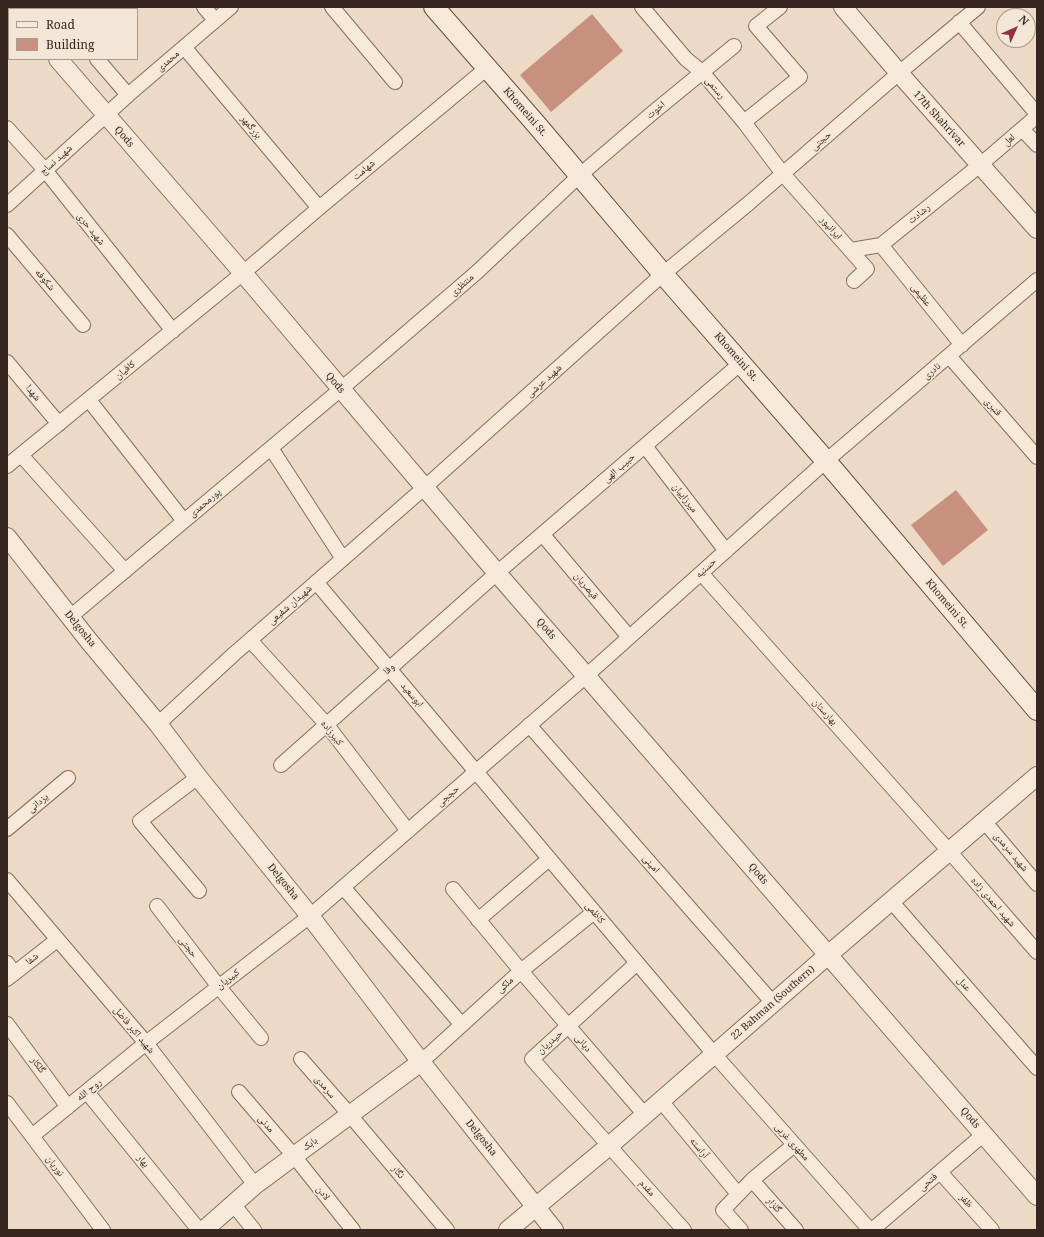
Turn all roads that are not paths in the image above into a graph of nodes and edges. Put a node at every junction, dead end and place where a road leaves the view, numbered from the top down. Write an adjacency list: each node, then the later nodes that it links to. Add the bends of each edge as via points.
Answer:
1 (204, 7): 9 (street)
2 (231, 7): 9 (street, محمدی)
3 (332, 7): 18 (street)
4 (434, 7): 15 (main road, Khomeini St.)
5 (642, 7): 16 (street, رستمی, via 686,59)
6 (780, 7): 22 (street, via 756,26 800,77)
7 (843, 7): 17 (street, 17th Shahrivar)
8 (978, 7): 10 (street, حجتی)
9 (215, 20): 12 (street, محمدی)
10 (959, 22): 17 (street, حجتی); 20 (street)
11 (734, 46): 16 (street, اخوت)
12 (184, 47): 19 (street, محمدی); 31 (street, بزرگمهر)
13 (59, 60): 21 (street, Qods)
14 (98, 60): 19 (street)
15 (487, 68): 29 (main road, Khomeini St.); 31 (street, شهامت)
16 (702, 72): 22 (street, رستمی); 29 (street, اخوت)
17 (899, 73): 26 (street, 17th Shahrivar); 28 (street, حجتی)
18 (395, 82)
19 (128, 95): 21 (street, محمدی)
20 (1037, 115): 24 (street, لعل)
21 (106, 116): 27 (street, شهید نساج); 36 (street, Qods)
22 (744, 122): 28 (street, رستمی)
23 (7, 128): 27 (street, شهید حری)
24 (1022, 129): 25 (street); 26 (street, لعل)
25 (1037, 145)
26 (980, 165): 32 (street, 17th Shahrivar); 34 (street, رشادت)
27 (45, 170): 30 (street, شهید نساج); 41 (street, شهید حری)
28 (783, 174): 35 (street, ایرانپور); 37 (street, حجتی)
29 (580, 176): 37 (main road, Khomeini St.); 46 (street, منتظری, via 476,273)
30 (7, 204)
31 (319, 208): 36 (street, شهامت)
32 (1037, 229)
33 (7, 235): 40 (street, شکوفه)
34 (881, 245): 35 (street, رشادت); 42 (street, عظیمی)
35 (851, 250): 39 (street, ایرانپور, via 867,268)
36 (243, 273): 41 (street, کافیان); 46 (street, Qods)
37 (663, 274): 45 (main road, Khomeini St.); 55 (street, شهید عرشی)
38 (1037, 280): 42 (street, نادری)
39 (854, 281)
40 (83, 324)
41 (173, 331): 47 (street, کافیان)
42 (962, 345): 43 (street, نادری)
43 (949, 356): 52 (street, قنبری); 53 (street, نادری)
44 (7, 362): 48 (street, شهدا)
45 (741, 363): 49 (street, حبیب الهی); 53 (main road, Khomeini St.)
46 (341, 389): 50 (street, پورمحمدی); 55 (street, Qods)
47 (89, 400): 48 (street, کافیان); 56 (street)
48 (59, 424): 51 (street, کافیان)
49 (645, 446): 57 (street, حبیب الهی); 59 (street, میرزاییان)
50 (271, 448): 56 (street, پورمحمدی); 60 (street)
51 (21, 455): 54 (street, کافیان); 61 (street)
52 (1037, 457)
53 (826, 461): 59 (street, حسنیه); 70 (main road, Khomeini St.)
54 (7, 466)
55 (424, 488): 60 (street, شهیدان شفیعی); 62 (street, Qods)
56 (184, 520): 61 (street, پورمحمدی)
57 (543, 535): 62 (street, حبیب الهی); 66 (street, قیصریان)
58 (7, 537): 65 (street, Delgosha)
59 (726, 550): 63 (street, حسنیه)
60 (343, 559): 64 (street, شهیدان شفیعی)
61 (125, 571): 65 (street, پورمحمدی)
62 (497, 573): 68 (street, وفا); 69 (street, Qods)
63 (701, 573): 66 (street, حسنیه); 82 (street, بهارستان)
64 (316, 582): 67 (street, شهیدان شفیعی); 68 (street, ابوسعید)
65 (70, 617): 71 (street, Delgosha)
66 (629, 637): 69 (street, حسنیه)
67 (250, 640): 71 (street, شهیدان شفیعی); 72 (street, کبیرزاده)
68 (390, 669): 72 (street, وفا); 75 (street, ابوسعید)
69 (586, 676): 73 (street, حججی); 96 (street, Qods)
70 (1037, 710)
71 (158, 724): 77 (street, Delgosha)
72 (327, 725): 74 (street, وفا); 81 (street, کبیرزاده)
73 (529, 725): 75 (street, حججی); 101 (street, امینی)
74 (281, 765)
75 (475, 772): 81 (street, حججی); 83 (street, کاظمی)
76 (1037, 776): 79 (street, 22 Bahman (Southern))
77 (198, 777): 88 (street, via 140,821); 92 (street, Delgosha)
78 (68, 778): 80 (street, یزدانی)
79 (984, 821): 82 (street, 22 Bahman (Southern)); 85 (street, شهید سرمدی)
80 (7, 829)
81 (408, 831): 86 (street, حججی)
82 (949, 851): 89 (street, 22 Bahman (Southern)); 95 (street, شهید احمدی زاده)
83 (549, 859): 91 (street, کاظمی); 93 (street)
84 (7, 880): 94 (street, شهید اکبر فاضل)
85 (1037, 884)
86 (343, 887): 92 (street, حججی); 103 (street)
87 (453, 889): 93 (street, دیانی)
88 (199, 891)
89 (891, 901): 96 (street, 22 Bahman (Southern)); 110 (street, عدل)
90 (157, 906): 100 (street, حجتی)
91 (594, 912): 97 (street, کاظمی); 99 (street, ملکی)
92 (310, 916): 100 (street, کبیریان); 109 (street, Delgosha)
93 (478, 920): 99 (street, دیانی)
94 (57, 940): 98 (street, شفا); 106 (street, شهید اکبر فاضل)
95 (1037, 952)
96 (828, 955): 101 (street, 22 Bahman (Southern)); 118 (street, Qods)
97 (637, 963): 104 (street, حیدریان); 107 (street, کاظمی)
98 (9, 971)
99 (521, 971): 103 (street, ملکی); 104 (street, دیانی)
100 (219, 987): 105 (street, حجتی); 106 (street, کبیریان)
101 (774, 1003): 107 (street, 22 Bahman (Southern))
102 (7, 1024): 115 (street, گلکار)
103 (462, 1024): 109 (street, ملکی)
104 (569, 1026): 117 (street, دیانی); 121 (street, حیدریان, via 532,1059)
105 (261, 1038)
106 (146, 1043): 111 (street, روح الله); 125 (street, شهید اکبر فاضل)
107 (714, 1054): 113 (street, 22 Bahman (Southern)); 120 (street, مطهری غربی)
108 (300, 1059): 116 (street, سرمدی)
109 (421, 1062): 116 (street, بابک); 129 (street, Delgosha)
110 (1037, 1068)
111 (87, 1092): 115 (street, روح الله); 131 (street, بهار)
112 (239, 1092): 122 (street, مدنی)
113 (661, 1101): 117 (street, 22 Bahman (Southern)); 126 (street, آراسته)
114 (7, 1103): 119 (street, نوریان)
115 (68, 1107): 119 (street, روح الله)
116 (350, 1115): 122 (street, بابک); 135 (street, نگار)
117 (645, 1115): 121 (street, 22 Bahman (Southern))
118 (984, 1134): 123 (street, فتحی); 127 (street, Qods)
119 (32, 1136): 130 (street, نوریان)
120 (794, 1144): 124 (street); 141 (street, مطهری غربی)
121 (609, 1146): 129 (street, 22 Bahman (Southern)); 138 (street, مقدم)
122 (294, 1156): 125 (street, بابک); 134 (street, لادن)
123 (940, 1172): 141 (street, فتحی); 142 (street, ظفر)
124 (752, 1180): 126 (street); 140 (street, گلزار)
125 (255, 1185): 128 (street, بابک)
126 (738, 1194): 139 (street, via 723,1210)
127 (1037, 1196)
128 (233, 1204): 132 (street, بابک); 133 (street)
129 (536, 1206): 136 (street, 22 Bahman (Southern)); 137 (street, Delgosha)
130 (103, 1230)
131 (199, 1230)
132 (204, 1230)
133 (254, 1230)
134 (353, 1230)
135 (447, 1230)
136 (508, 1230)
137 (554, 1230)
138 (684, 1230)
139 (741, 1230)
140 (796, 1230)
141 (871, 1230)
142 (992, 1230)

